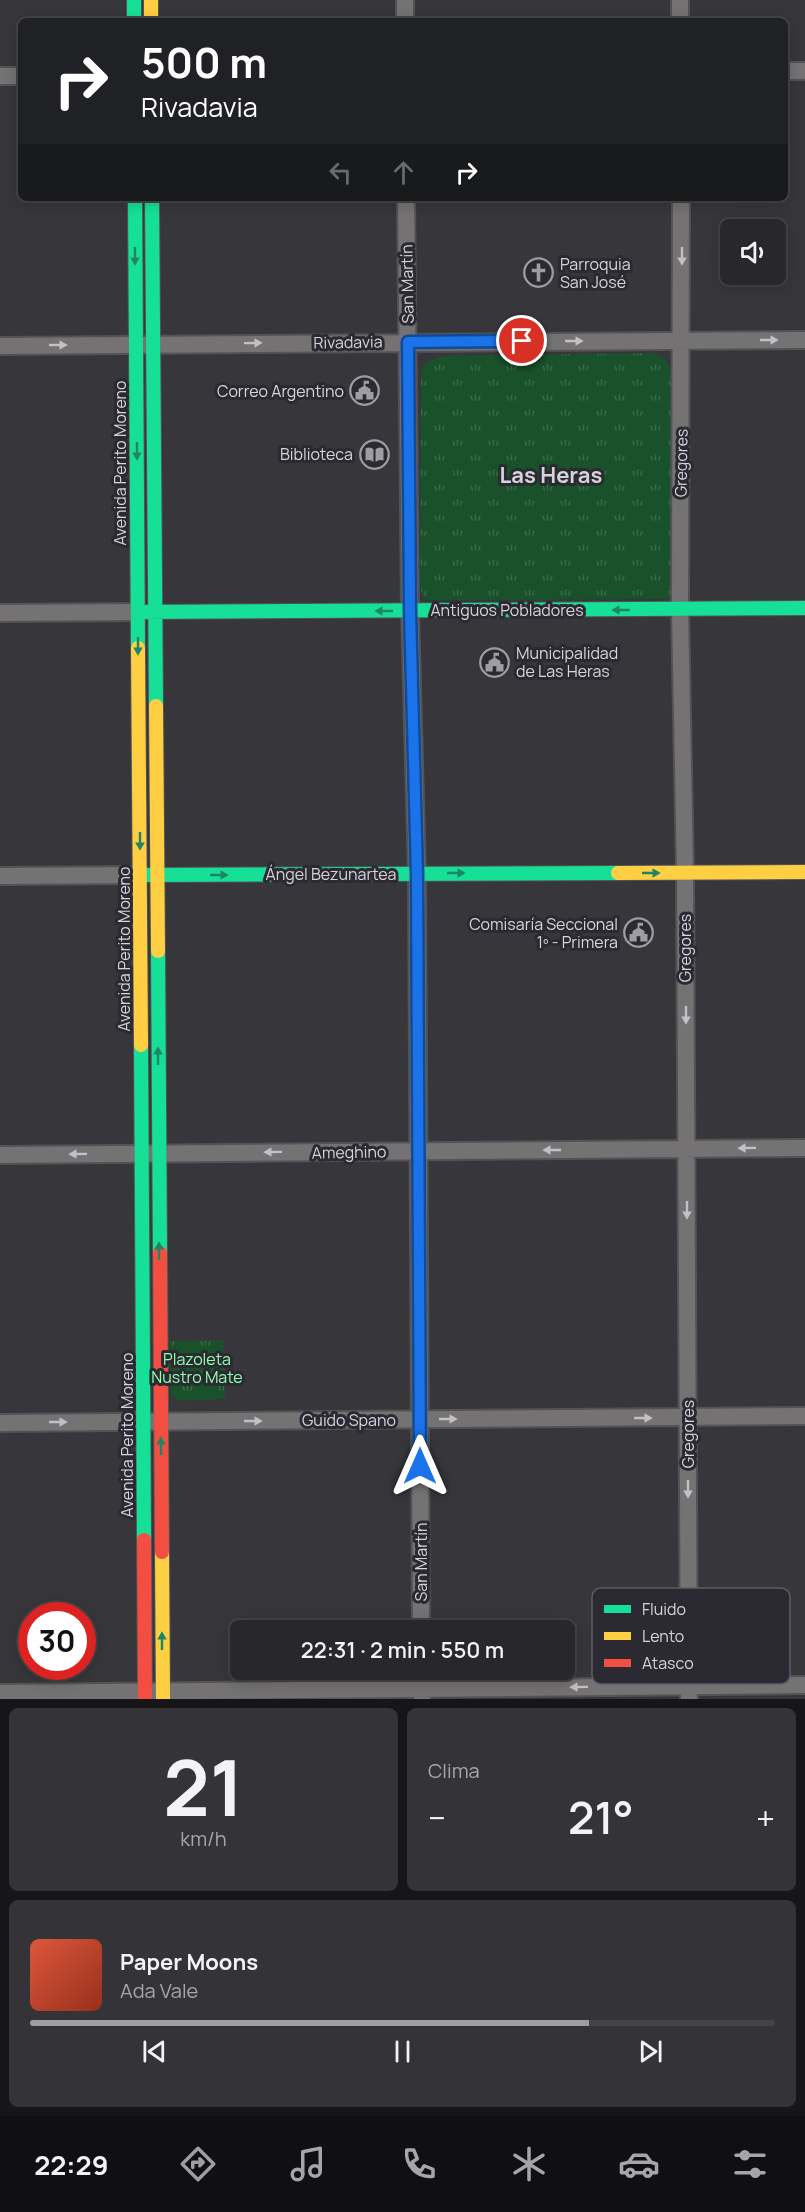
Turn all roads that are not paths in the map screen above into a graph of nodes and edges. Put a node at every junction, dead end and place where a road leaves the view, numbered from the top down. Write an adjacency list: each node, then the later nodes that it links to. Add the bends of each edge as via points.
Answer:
1 (134, 0): 5 (street)
2 (151, 0): 6 (street)
3 (405, 0): 7 (street)
4 (680, 0): 8 (street)
5 (134, 18)
6 (151, 18)
7 (405, 18)
8 (680, 18)
9 (788, 71): 10 (street)
10 (805, 71)
11 (0, 76): 12 (street)
12 (18, 76)
13 (135, 201): 21 (street, Avenida Perito Moreno, one-way to 21)
14 (152, 201): 20 (street, Avenida Perito Moreno)
15 (406, 201): 19 (street, San Martín)
16 (681, 201): 18 (street, Gregores, one-way to 18)
17 (805, 340): 18 (street, Rivadavia, one-way to 17)
18 (682, 341): 19 (street, Rivadavia, one-way to 18); 24 (street, Gregores)
19 (408, 342): 20 (street, Rivadavia, one-way to 19); 25 (street, San Martín)
20 (153, 344): 21 (street, Rivadavia); 27 (street, Avenida Perito Moreno)
21 (136, 345): 22 (street, Rivadavia, one-way to 21); 26 (street, Avenida Perito Moreno, one-way to 26)
22 (0, 346)
23 (805, 608): 24 (street, Antiguos Pobladores)
24 (680, 609): 25 (street, Antiguos Pobladores, one-way to 25); 29 (street, Gregores)
25 (410, 610): 27 (street, Antiguos Pobladores, one-way to 27); 31 (street, San Martín)
26 (138, 612): 27 (street, Antiguos Pobladores); 28 (street); 32 (street, Avenida Perito Moreno, one-way to 32)
27 (155, 612): 32 (street, Avenida Perito Moreno)
28 (0, 613)
29 (685, 872): 30 (street, Ángel Bezunartea); 31 (street, Ángel Bezunartea, one-way to 29); 35 (street, Gregores, one-way to 35)
30 (805, 872)
31 (417, 874): 32 (street, Ángel Bezunartea, one-way to 31); 36 (street, San Martín)
32 (148, 875): 33 (street, Ángel Bezunartea); 37 (street, Avenida Perito Moreno); 38 (street, Avenida Perito Moreno, one-way to 32)
33 (0, 876)
34 (805, 1148): 35 (street, Ameghino, one-way to 35)
35 (687, 1149): 36 (street, Ameghino, one-way to 36); 41 (street, Gregores, one-way to 41)
36 (418, 1151): 38 (street, Ameghino, one-way to 38); 42 (street, San Martín)
37 (141, 1154): 38 (street, Ameghino); 39 (street, Ameghino, one-way to 39); 43 (street, Avenida Perito Moreno)
38 (159, 1154): 43 (street, Avenida Perito Moreno, one-way to 38)
39 (0, 1155)
40 (805, 1416): 41 (street, Guido Spano)
41 (688, 1417): 42 (street, Guido Spano, one-way to 41); 45 (street, Gregores, one-way to 45)
42 (420, 1419): 43 (street, Guido Spano, one-way to 42); 46 (street, San Martín)
43 (152, 1421): 44 (street, Guido Spano, one-way to 43); 51 (street, Avenida Perito Moreno); 52 (street, Avenida Perito Moreno, one-way to 43)
44 (0, 1423)
45 (689, 1588)
46 (421, 1620)
47 (805, 1685): 49 (street)
48 (0, 1693): 51 (street)
49 (689, 1693): 50 (street, one-way to 50)
50 (422, 1694): 52 (street)
51 (145, 1695): 52 (street)
52 (163, 1695)

